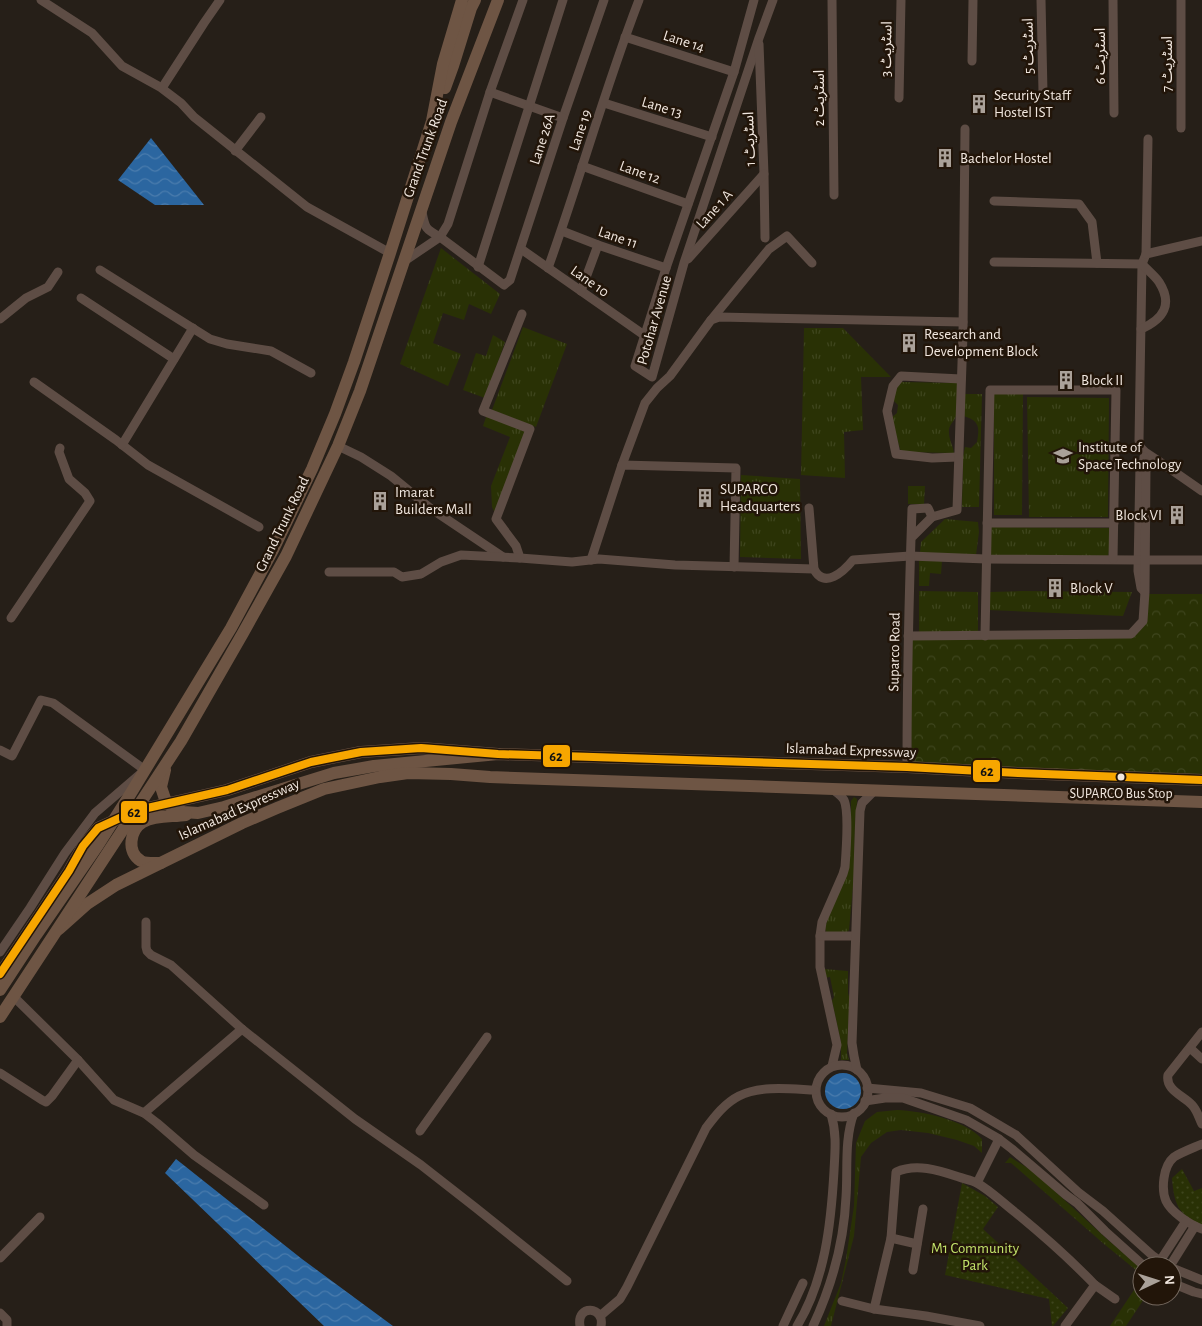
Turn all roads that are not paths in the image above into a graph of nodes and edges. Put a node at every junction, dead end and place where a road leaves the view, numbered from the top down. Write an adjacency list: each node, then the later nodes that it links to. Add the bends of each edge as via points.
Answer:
1 (41, 0): 24 (street, via 92,33 122,66)
2 (220, 0): 24 (street)
3 (462, 0): 33 (highway, Grand Trunk Road, via 443,64)
4 (475, 0): 33 (highway)
5 (485, 0): 34 (highway, via 489,7 460,88)
6 (498, 0): 34 (highway, Grand Trunk Road)
7 (523, 0): 25 (street)
8 (564, 0): 29 (street)
9 (604, 0): 32 (street, Lane 26A)
10 (639, 0): 20 (street, Lane 19)
11 (742, 0): 19 (street)
12 (773, 0): 21 (street, Potohar Avenue)
13 (832, 0): 42 (street, اسٹریٹ 2)
14 (901, 0): 27 (street, اسٹریٹ 3)
15 (973, 0): 22 (street)
16 (1041, 0): 26 (street, اسٹریٹ 5)
17 (1113, 0): 30 (street, اسٹریٹ 6)
18 (1181, 0): 35 (street, اسٹریٹ 7)
19 (753, 2): 23 (street, Potohar Avenue)
20 (625, 36): 23 (street, Lane 14); 28 (street, Lane 19)
21 (759, 38): 41 (street, اسٹریٹ 1); 56 (street, Potohar Avenue)
22 (972, 61)
23 (734, 72): 37 (street, Potohar Avenue)
24 (162, 88): 39 (street)
25 (490, 92): 29 (street); 47 (street, via 448,224)
26 (1043, 92)
27 (899, 98)
28 (604, 103): 37 (street, Lane 13); 40 (street, Lane 19)
29 (529, 107): 32 (street); 60 (street)
30 (1114, 113)
31 (261, 117): 39 (street)
32 (563, 118): 51 (street, Lane 26A)
33 (432, 121): 52 (highway, Grand Trunk Road)
34 (452, 122): 45 (highway, Grand Trunk Road)
35 (1181, 128)
36 (965, 129): 70 (street)
37 (712, 137): 44 (street, Potohar Avenue)
38 (1148, 139): 53 (street)
39 (235, 151): 52 (street, via 307,208)
40 (582, 166): 44 (street, Lane 12); 46 (street, Lane 19)
41 (764, 174): 48 (street, اسٹریٹ 1); 56 (street, Lane 1 A)
42 (834, 195)
43 (994, 201): 58 (street, via 1079,204 1092,222)
44 (688, 204): 62 (street, Potohar Avenue)
45 (421, 209): 47 (street, via 425,226); 54 (highway, Grand Trunk Road)
46 (562, 232): 50 (street, Lane 11); 61 (street, Lane 19)
47 (440, 237): 54 (street); 60 (street)
48 (765, 238)
49 (1202, 241): 53 (street)
50 (598, 245): 62 (street, Lane 11); 65 (street)
51 (521, 249): 60 (street, Lane 26A, via 510,280 504,286); 61 (street, Lane 10)
52 (390, 253): 109 (highway, Grand Trunk Road, via 354,362 312,469 231,628)
53 (1146, 254): 59 (street)
54 (403, 262): 79 (highway, Grand Trunk Road)
55 (994, 262): 58 (street)
56 (684, 263): 73 (street, Potohar Avenue, via 652,377 634,366)
57 (812, 263): 69 (street, via 788,236 768,249)
58 (1098, 263): 59 (street)
59 (1142, 264): 72 (street); 72 (street, via 1158,281 1165,295 1166,308 1161,317)
60 (478, 267)
61 (548, 268): 65 (street, Lane 10)
62 (666, 268): 73 (street, Potohar Avenue)
63 (100, 270): 71 (street)
64 (58, 272): 68 (street, via 48,287 26,298)
65 (581, 291): 73 (street, Lane 10)
66 (81, 298): 74 (street)
67 (522, 314): 93 (street, via 483,411 530,429 496,519 516,546)
68 (0, 319)
69 (711, 320): 70 (street, via 719,317); 83 (street, via 670,376 645,403)
70 (963, 322): 76 (street)
71 (193, 328): 74 (street); 75 (street, via 210,339 270,351)
72 (1141, 329): 82 (street, via 1139,440)
73 (644, 335)
74 (174, 359): 78 (street)
75 (310, 373)
76 (961, 379): 81 (street); 81 (street, via 901,376 892,386 887,411 896,454)
77 (34, 382): 78 (street)
78 (122, 445): 89 (street, via 148,465)
79 (338, 446): 92 (street, via 391,476 430,508); 107 (highway, Grand Trunk Road, via 286,556)
80 (60, 448): 102 (street, via 69,479 90,501)
81 (958, 457): 86 (street, via 957,510)
82 (1144, 457): 84 (street, via 1166,466); 98 (street, via 1140,464)
83 (622, 465): 96 (street); 99 (street, via 736,468)
84 (1202, 491)
85 (809, 508): 100 (street)
86 (932, 518): 90 (street); 90 (street, Suparco Road, via 928,508 912,509)
87 (987, 523): 88 (street); 88 (street, via 990,390 1116,390); 94 (street)
88 (1114, 523): 95 (street)
89 (259, 527)
90 (911, 538): 91 (street, Suparco Road)
91 (910, 556): 94 (street); 100 (street, via 853,560 833,578 822,578); 103 (street, Suparco Road)
92 (503, 557): 93 (street); 101 (street, via 460,555 421,574 402,577 394,572)
93 (520, 558): 96 (street, via 572,562)
94 (986, 559): 95 (street); 104 (street)
95 (1113, 559): 98 (street)
96 (591, 560): 99 (street)
97 (1202, 560): 98 (street)
98 (1142, 561): 104 (street, via 1143,621 1131,634)
99 (734, 567): 100 (street)
100 (814, 569)
101 (329, 572)
102 (11, 618)
103 (908, 636): 104 (street); 108 (street, Suparco Road)
104 (985, 636)
105 (0, 750): 109 (street, via 12,756 41,700 53,703)
106 (498, 754): 108 (highway, Islamabad Expressway); 114 (highway, via 334,773); 121 (highway, bridge, via 420,748 361,752 311,762 226,790 122,817 98,828 83,846)
107 (170, 756): 114 (highway, via 161,787 165,799 172,808); 117 (highway, Grand Trunk Road)
108 (906, 767): 110 (highway, Islamabad Expressway)
109 (145, 770): 120 (street, via 95,813); 122 (highway, Grand Trunk Road)
110 (1202, 780)
111 (832, 789): 112 (highway, Islamabad Expressway); 115 (highway, Islamabad Expressway, via 450,774 380,777 324,789 276,808); 118 (street, via 844,800 846,808 846,859 843,874 822,922)
112 (875, 790): 113 (highway, Islamabad Expressway); 119 (street, via 862,803 860,812)
113 (1202, 802)
114 (198, 813): 115 (highway, via 150,818 138,825 133,833 132,850 142,861)
115 (161, 863): 117 (highway, Islamabad Expressway, via 103,893)
116 (146, 922): 125 (street, via 147,951 171,965)
117 (58, 929): 123 (highway, Grand Trunk Road)
118 (820, 936): 119 (street); 131 (street, via 820,967 837,1045)
119 (855, 936): 132 (street, via 852,1044)
120 (0, 952)
121 (0, 974)
122 (0, 990)
123 (13, 996): 124 (highway, Grand Trunk Road); 130 (street)
124 (0, 1017)
125 (242, 1029): 137 (street); 160 (street)
126 (1202, 1032): 128 (street)
127 (487, 1037): 141 (street)
128 (1190, 1048): 129 (street); 140 (street, via 1167,1080 1169,1086 1193,1106)
129 (1202, 1059)
130 (78, 1060): 133 (street, via 46,1102); 137 (street, via 114,1100)
131 (832, 1066): 132 (street, via 850,1066); 135 (street, via 819,1078)
132 (858, 1070): 134 (street)
133 (0, 1073)
134 (867, 1088): 136 (street); 145 (street, via 921,1093 970,1108 1016,1135)
135 (815, 1090): 139 (street, via 822,1108); 169 (street, via 772,1089 748,1093 732,1100 714,1116 627,1287)
136 (865, 1101): 138 (street); 142 (street, via 903,1098 966,1120)
137 (144, 1113): 147 (street, via 194,1155)
138 (854, 1113): 139 (street, via 846,1116); 175 (street, via 850,1126 846,1199 839,1248 829,1289)
139 (831, 1114): 174 (street, via 836,1134 830,1222 811,1297)
140 (1202, 1124)
141 (420, 1131)
142 (998, 1139): 144 (street); 146 (street)
143 (1202, 1144): 150 (street, via 1173,1158 1163,1183 1166,1202)
144 (976, 1183): 151 (street, via 924,1168 905,1168 896,1172); 162 (street, via 1046,1237)
145 (1078, 1192): 146 (street); 154 (street)
146 (1072, 1200): 153 (street)
147 (264, 1205)
148 (923, 1208): 152 (street)
149 (40, 1217): 156 (street)
150 (1194, 1225): 155 (street)
151 (891, 1238): 152 (street); 167 (street)
152 (917, 1244): 157 (street)
153 (1133, 1256)
154 (1156, 1256)
155 (1173, 1256)
156 (0, 1258)
157 (913, 1270)
158 (1182, 1271): 159 (street)
159 (1202, 1280)
160 (567, 1281)
161 (803, 1283): 173 (street)
162 (1094, 1285): 165 (street); 177 (street)
163 (1182, 1287): 164 (street)
164 (1202, 1294)
165 (1115, 1299)
166 (842, 1301): 167 (street)
167 (874, 1309): 176 (street)
168 (0, 1313): 170 (street, via 7,1320)
169 (600, 1316): 171 (street, via 591,1310 586,1311 581,1314); 172 (street)
170 (7, 1326)
171 (580, 1326)
172 (601, 1326)
173 (783, 1326)
174 (797, 1326)
175 (813, 1326)
176 (980, 1326)
177 (1065, 1326)

